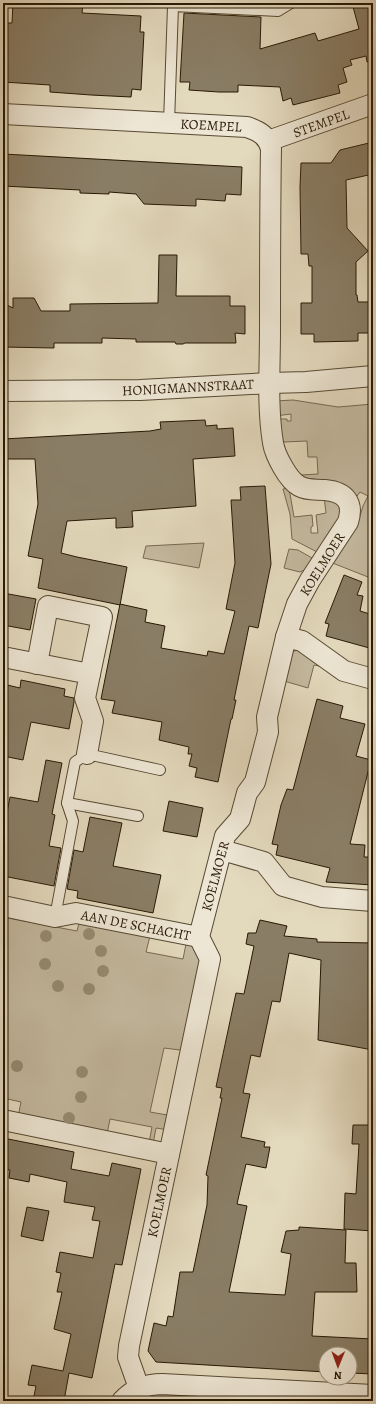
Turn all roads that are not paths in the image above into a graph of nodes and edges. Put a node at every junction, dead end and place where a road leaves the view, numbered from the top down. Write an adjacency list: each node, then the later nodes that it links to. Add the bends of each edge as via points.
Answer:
1 (291, 3): 4 (lane, via 278,11 173,6)
2 (373, 104): 5 (street, STEMPEL)
3 (3, 114): 4 (street, KOEMPEL)
4 (169, 123): 5 (street, KOEMPEL, via 247,127 258,130)
5 (268, 141): 7 (street)
6 (373, 376): 7 (street, HONIGMANNSTRAAT, via 306,382)
7 (270, 382): 8 (street, HONIGMANNSTRAAT, via 140,390); 9 (street, KOELMOER, via 271,430 274,448 285,472 298,486 311,491 324,490 342,495 349,503 351,514 302,592)
8 (3, 391)
9 (286, 637): 13 (street, via 302,641 344,671); 18 (street, KOELMOER, via 266,717 268,732 255,782 247,793 240,819 225,836)
10 (3, 657): 11 (street)
11 (37, 664): 12 (street); 12 (street, via 48,606 102,617)
12 (90, 674): 14 (street, via 86,698 94,720)
13 (373, 679)
14 (87, 754): 15 (lane); 16 (lane, via 75,762)
15 (160, 770)
16 (67, 803): 17 (lane); 21 (lane, via 73,821)
17 (138, 816)
18 (222, 850): 19 (street, via 264,862 283,886 322,897); 22 (street, KOELMOER)
19 (373, 901)
20 (3, 906): 21 (street, AAN DE SCHACHT)
21 (55, 917): 22 (street, AAN DE SCHACHT, via 76,913)
22 (199, 937): 24 (street, KOELMOER, via 210,959)
23 (3, 1120): 24 (street)
24 (170, 1154): 25 (street, KOELMOER, via 129,1346 128,1357)
25 (139, 1388): 27 (street, via 150,1384 162,1384); 28 (street)
26 (373, 1395): 27 (street)
27 (334, 1397)
28 (122, 1401)

